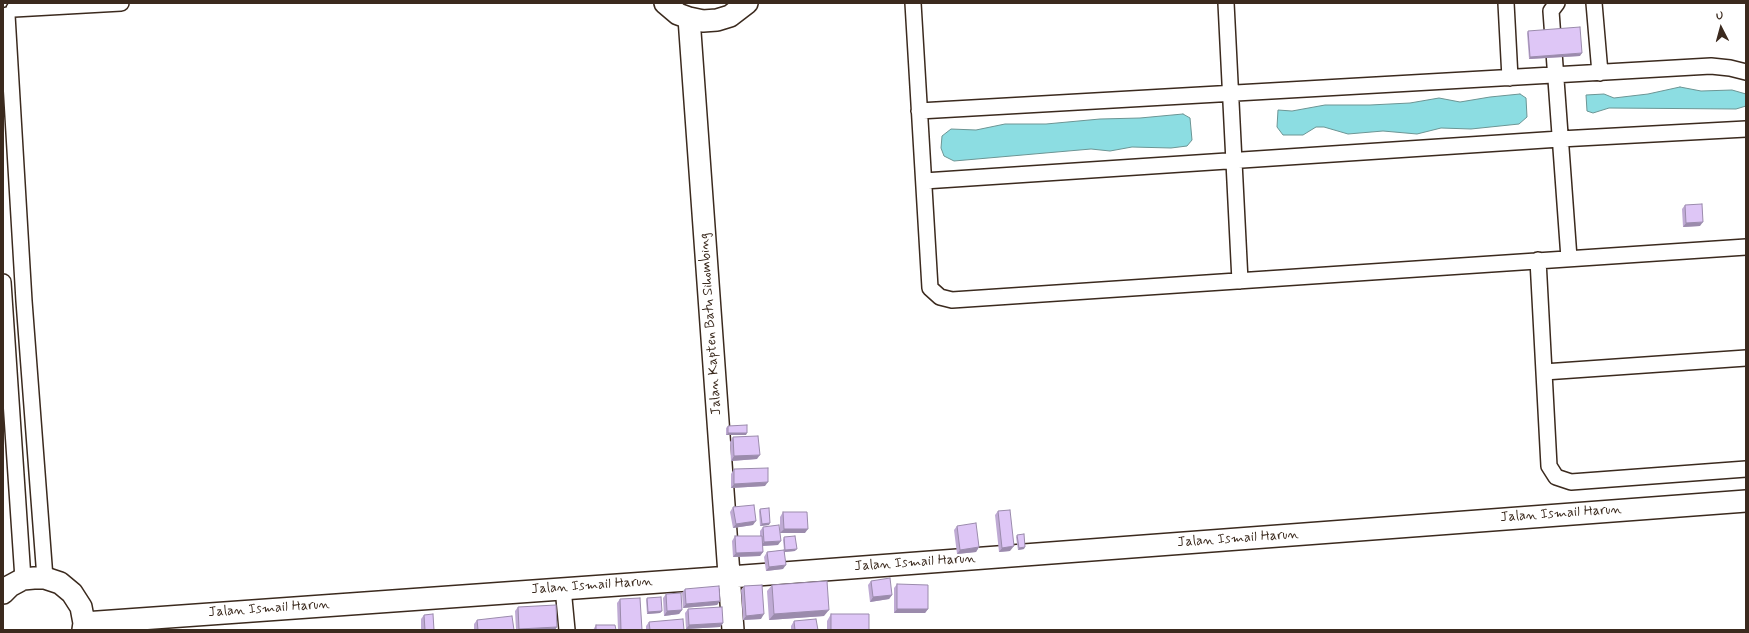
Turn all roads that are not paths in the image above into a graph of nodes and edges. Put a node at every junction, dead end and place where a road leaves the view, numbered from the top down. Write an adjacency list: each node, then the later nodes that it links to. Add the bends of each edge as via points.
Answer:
1 (121, 3): 9 (street)
2 (665, 3): 10 (street, via 678,14)
3 (747, 3): 10 (street, via 730,16 717,20)
4 (912, 3): 16 (street)
5 (1226, 3): 15 (street)
6 (1506, 3): 14 (street)
7 (1594, 3): 12 (street)
8 (1550, 6): 13 (street)
9 (11, 11): 26 (street)
10 (689, 18): 32 (street, Jalan Kapten Batu Sihombing)
11 (1746, 72): 12 (street, via 1711,66)
12 (1600, 73): 13 (street)
13 (1555, 76): 14 (street); 18 (street)
14 (1510, 78): 15 (street)
15 (1231, 94): 16 (street); 19 (street)
16 (919, 111): 20 (street)
17 (1746, 129): 18 (street)
18 (1560, 140): 19 (street); 22 (street)
19 (1234, 161): 20 (street); 24 (street)
20 (924, 181): 24 (street, via 930,288 940,297 952,300)
21 (1746, 247): 22 (street)
22 (1569, 258): 23 (street)
23 (1538, 260): 24 (street); 29 (street)
24 (1240, 281)
25 (3, 282): 27 (street)
26 (24, 301): 27 (street); 33 (street)
27 (4, 304): 34 (street)
28 (1746, 358): 29 (street)
29 (1544, 372): 30 (street, via 1549,466 1556,477 1571,482)
30 (1746, 469)
31 (1746, 501): 32 (street, Jalan Ismail Harun)
32 (730, 577): 35 (street, Jalan Ismail Harun); 39 (street, Jalan Kapten Batu Sihombing)
33 (45, 578): 34 (street); 37 (street, via 60,583 72,593 80,607)
34 (23, 579): 36 (street)
35 (563, 588): 37 (street, Jalan Ismail Harun); 38 (street)
36 (3, 593)
37 (83, 626)
38 (567, 630)
39 (733, 630)

